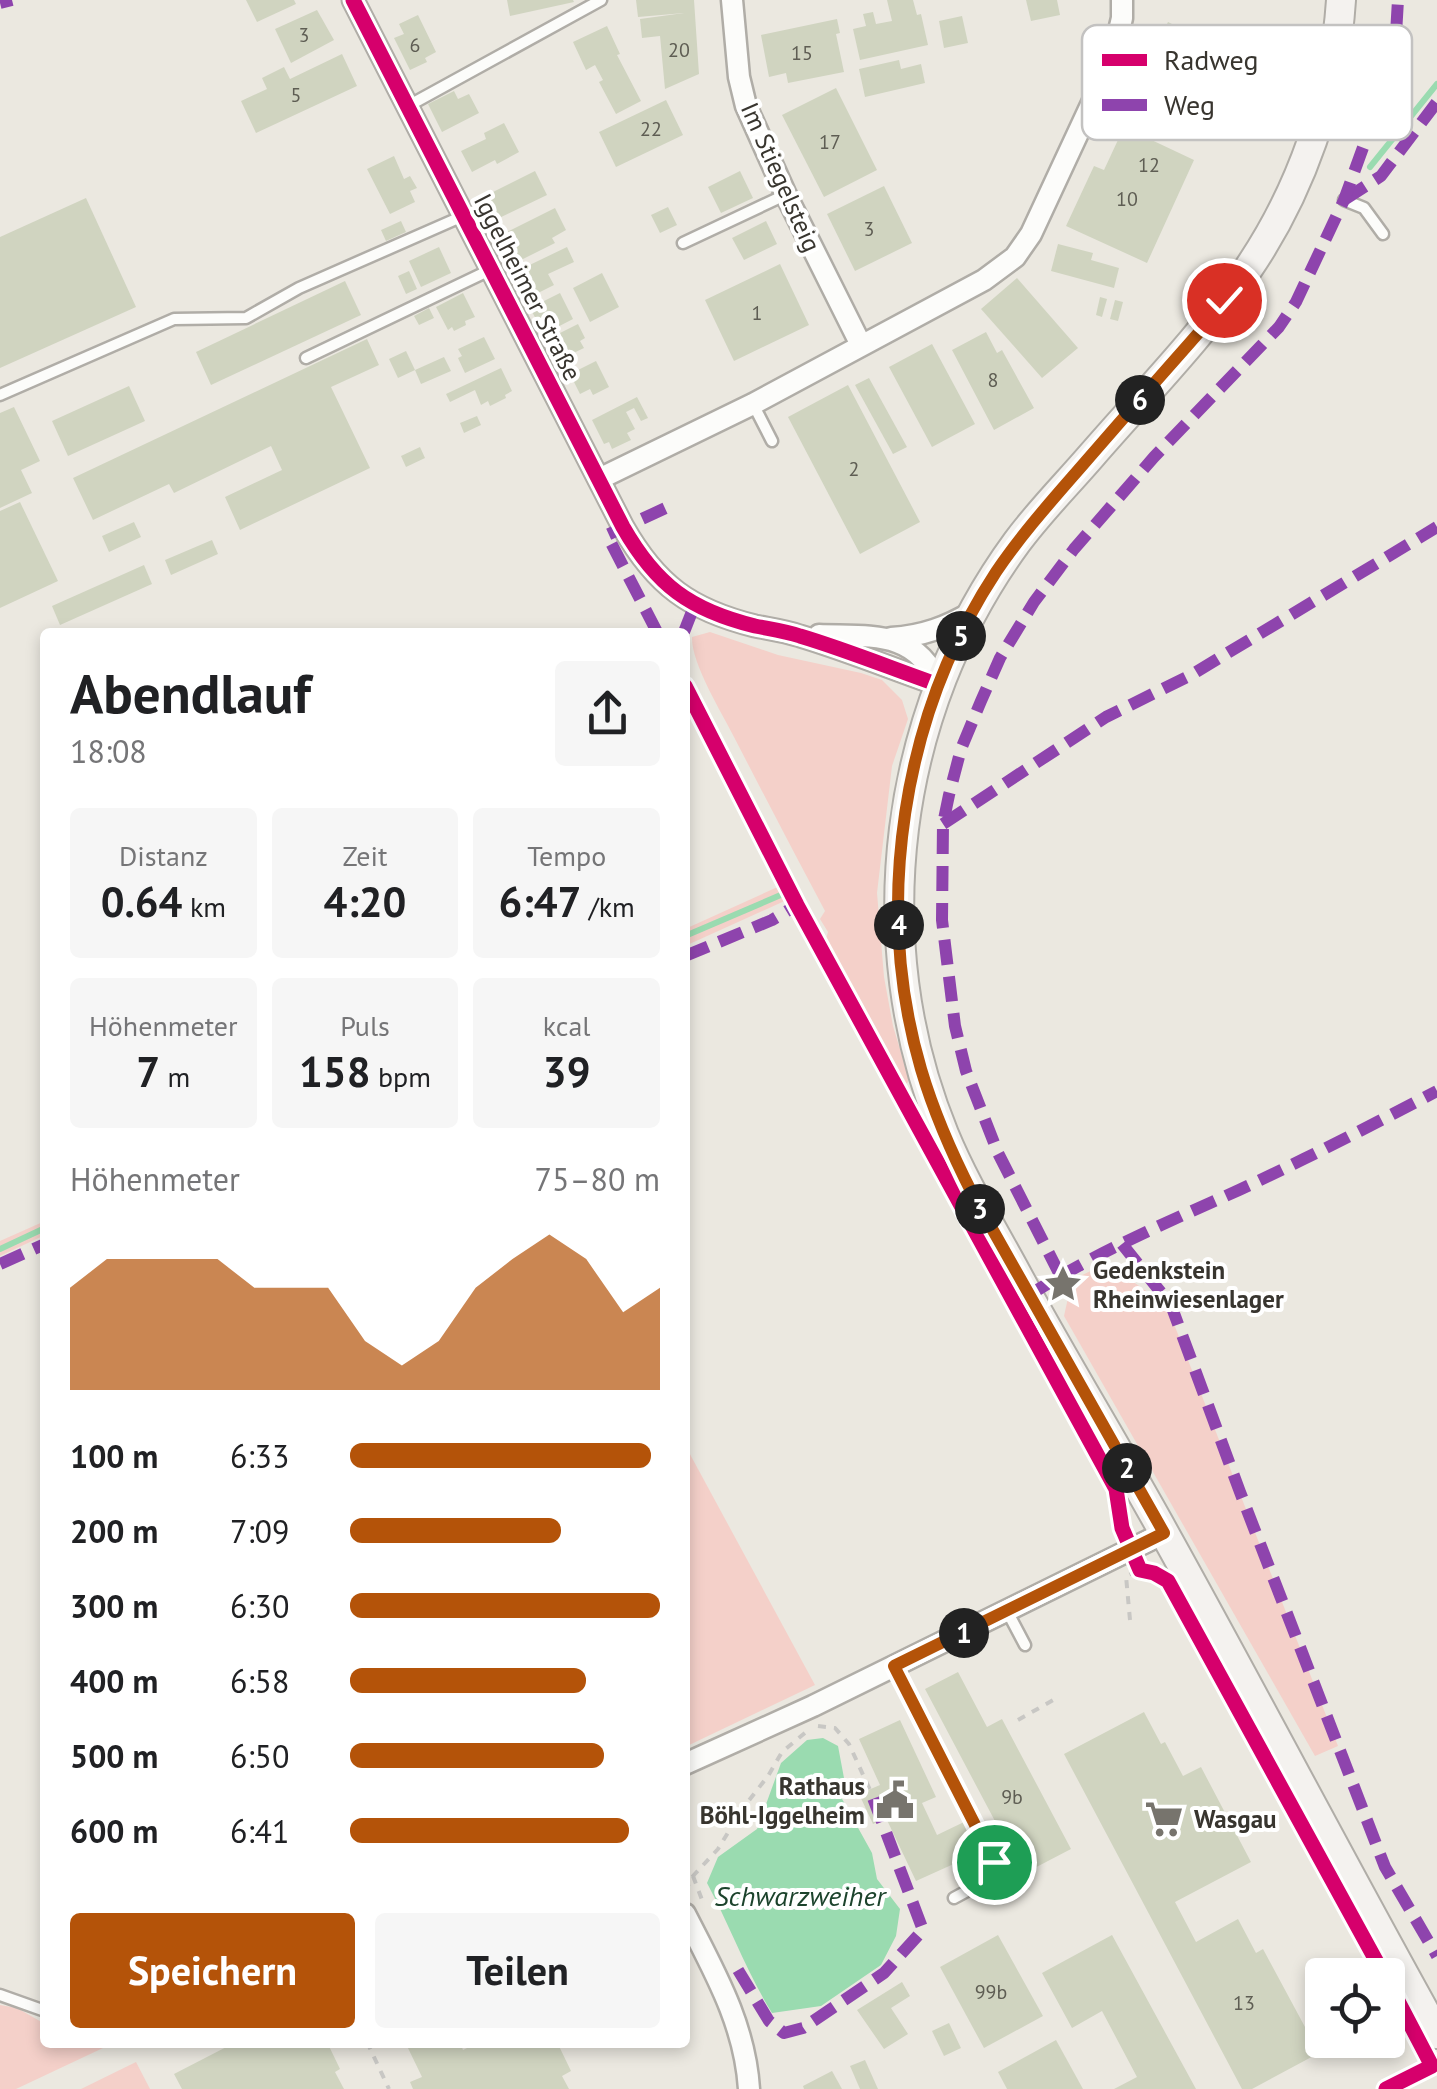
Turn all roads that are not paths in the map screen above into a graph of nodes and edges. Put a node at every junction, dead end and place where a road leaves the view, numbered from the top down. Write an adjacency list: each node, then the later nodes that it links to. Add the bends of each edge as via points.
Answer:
1 (600, 0): 8 (lane)
2 (732, 0): 11 (street, Im Stiegelsteig, via 746,106)
3 (1122, 0): 6 (street)
4 (1342, 0): 7 (main road)
5 (363, 5): 8 (street, Iggelheimer Straße)
6 (1120, 25)
7 (1339, 25)
8 (408, 106): 13 (street, Iggelheimer Straße)
9 (1082, 124): 17 (street, via 1015,256 984,280)
10 (1311, 140): 23 (main road, via 1262,246 1202,329 1044,509)
11 (786, 195): 15 (lane); 17 (street, Im Stiegelsteig)
12 (1344, 200): 14 (lane, via 1364,208)
13 (463, 216): 16 (street, Iggelheimer Straße); 19 (lane, via 246,318 174,319)
14 (1383, 234)
15 (683, 243)
16 (490, 270): 18 (lane); 22 (street, Iggelheimer Straße)
17 (861, 345): 20 (street)
18 (306, 358)
19 (0, 395)
20 (753, 404): 21 (lane); 22 (street)
21 (772, 441)
22 (599, 478): 24 (street, Iggelheimer Straße, via 640,556 671,589 737,620)
23 (974, 610): 25 (street, via 932,632); 26 (main road)
24 (797, 634): 25 (street); 26 (street)
25 (887, 638): 26 (street, via 921,655)
26 (939, 686): 27 (main road, via 910,786 900,874 901,961 920,1065 973,1195)
27 (1164, 1533): 28 (street); 36 (main road)
28 (1007, 1611): 29 (lane); 30 (street)
29 (1025, 1645)
30 (894, 1666): 31 (street); 32 (lane, via 994,1862 991,1878)
31 (690, 1762)
32 (954, 1898)
33 (690, 1924): 37 (street, via 739,2028)
34 (0, 1995): 35 (lane)
35 (40, 2010)
36 (1437, 2034)
37 (749, 2089)

